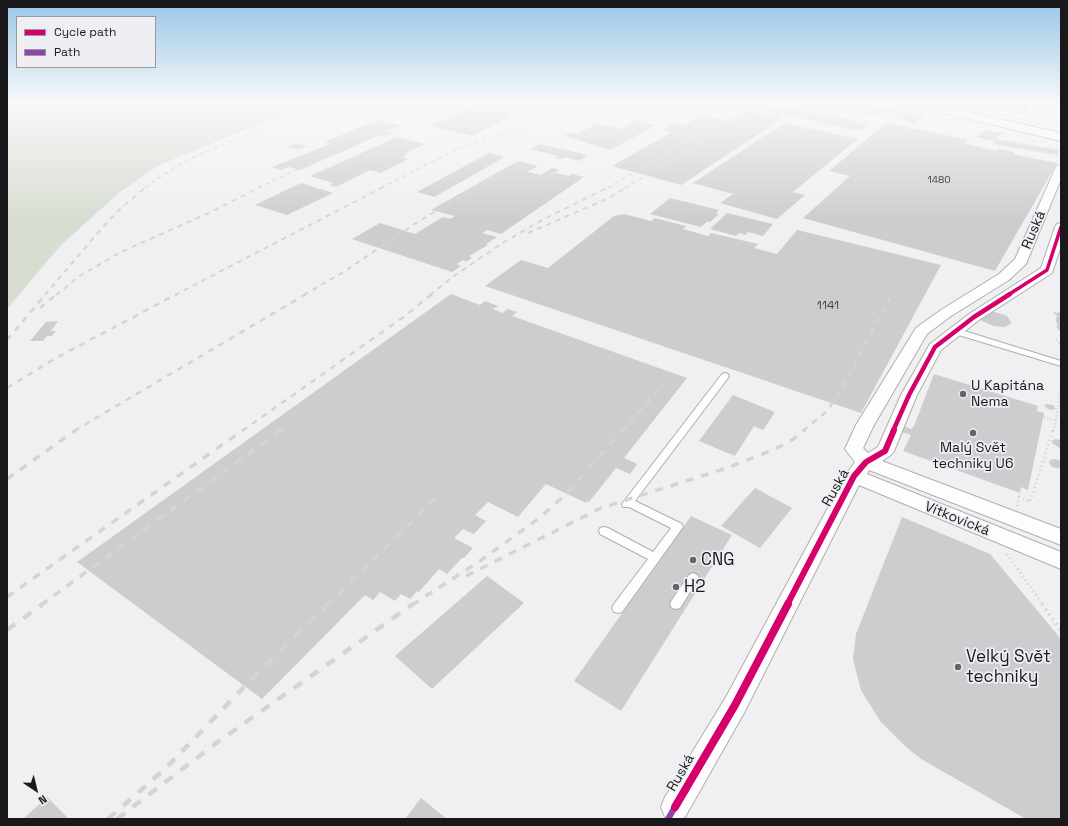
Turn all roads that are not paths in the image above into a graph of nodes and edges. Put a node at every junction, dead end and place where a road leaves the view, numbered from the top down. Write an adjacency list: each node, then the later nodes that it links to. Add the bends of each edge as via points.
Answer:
1 (1059, 174): 6 (street, Ruská, via 1021,261 1004,277 921,331 865,425 854,449)
2 (1061, 227): 3 (street, Ruská, via 1047,270)
3 (955, 331): 4 (lane); 6 (street, Ruská, via 935,347 908,395 885,451)
4 (1061, 364)
5 (725, 376): 9 (lane, via 627,503 678,527)
6 (860, 469): 8 (street, Vítkovická, via 1013,518); 10 (street, Vítkovická, via 1008,539); 14 (street, Ruská, via 735,705)
7 (604, 531): 9 (lane)
8 (1061, 537)
9 (655, 558): 13 (lane)
10 (1061, 561)
11 (693, 578): 12 (lane)
12 (676, 604)
13 (618, 608)
14 (675, 807)

